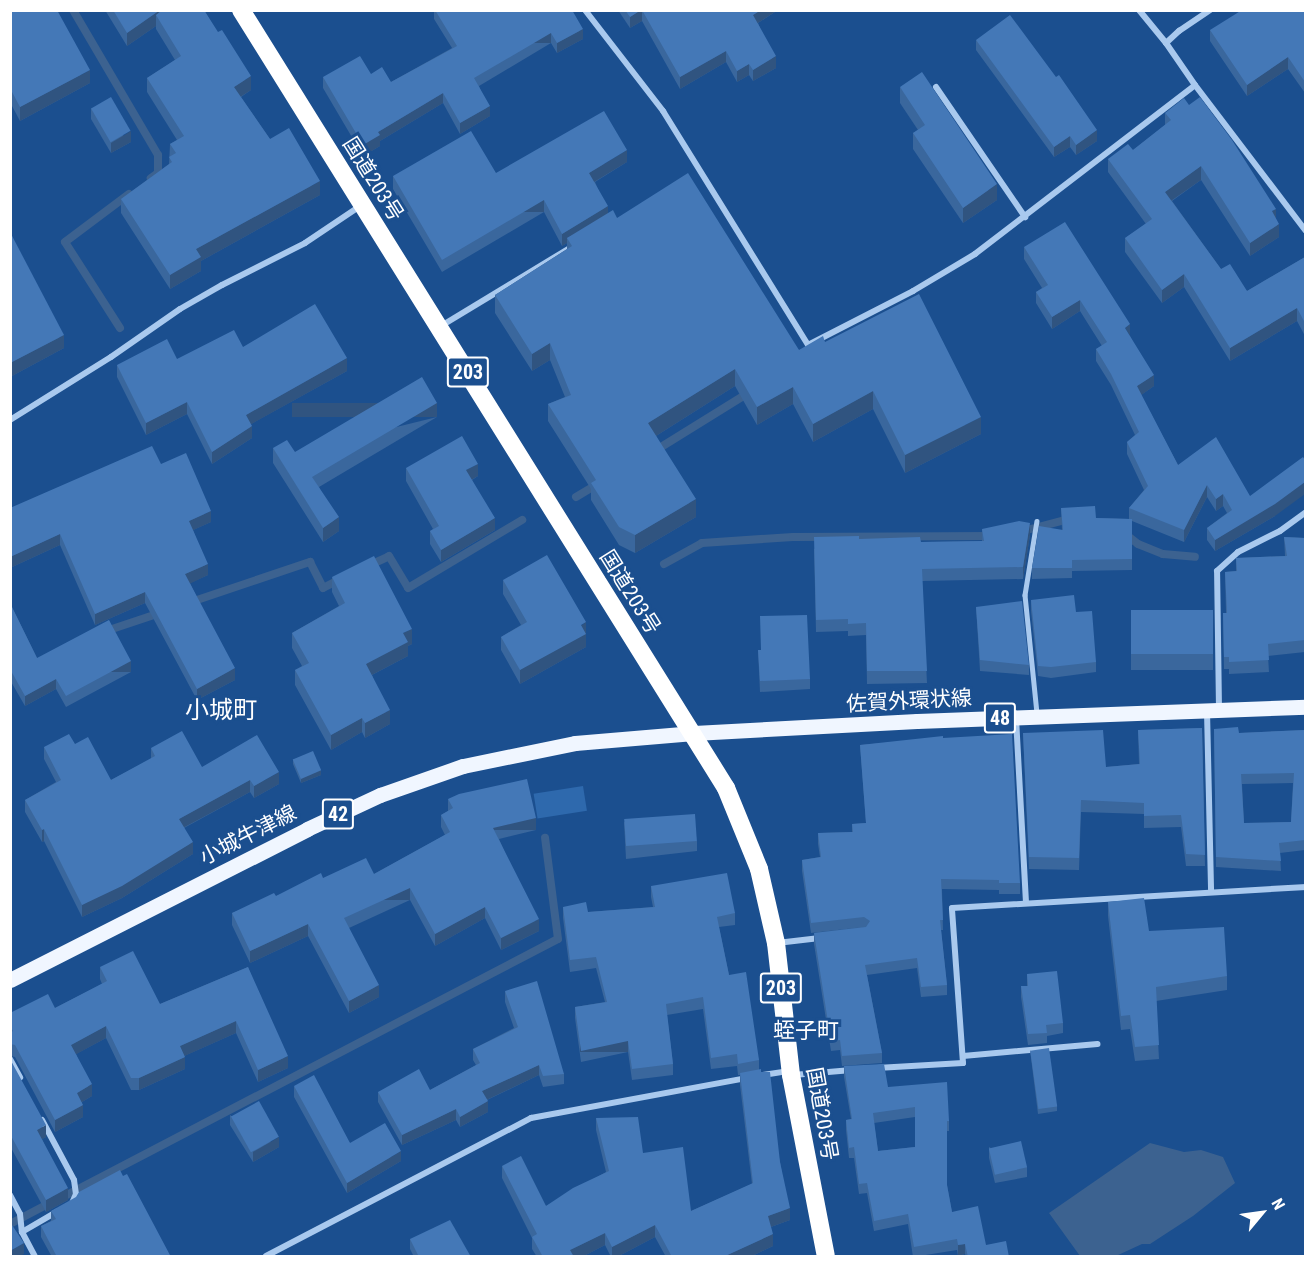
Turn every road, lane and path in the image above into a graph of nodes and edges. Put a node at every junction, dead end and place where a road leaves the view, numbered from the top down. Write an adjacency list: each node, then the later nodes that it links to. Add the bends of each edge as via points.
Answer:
1 (241, 10): 10 (highway, 国道203号 / 203)
2 (585, 10): 8 (street, via 663,111)
3 (1139, 10): 5 (street)
4 (1210, 10): 5 (street)
5 (1167, 43): 6 (street)
6 (1195, 85): 11 (street); 12 (street)
7 (936, 87): 11 (street)
8 (699, 168): 9 (street); 11 (street, via 808,345 913,291 975,254)
9 (689, 175)
10 (363, 204): 15 (highway, 国道203号 / 203); 16 (street, via 304,243 180,309)
11 (1025, 217)
12 (1303, 221): 13 (street)
13 (1305, 231)
14 (578, 243): 15 (street)
15 (440, 327): 23 (highway, 国道203号 / 203)
16 (10, 420)
17 (1305, 512): 20 (street, via 1280,531 1238,552 1217,571)
18 (1037, 521): 22 (lane, via 1025,595)
19 (1305, 707): 20 (main road, 佐賀外環状線 / 48)
20 (1213, 711): 22 (main road, 佐賀外環状線 / 48); 25 (street)
21 (1016, 717): 22 (main road, 佐賀外環状線 / 48); 23 (main road, 佐賀外環状線 / 48); 26 (street)
22 (1038, 717)
23 (694, 733): 28 (highway, 国道203号 / 203, via 745,829 759,868); 29 (main road, 小城牛津線 / 42, via 575,743 462,766 380,795)
24 (1305, 887): 25 (street)
25 (1211, 892): 26 (street)
26 (1026, 903): 31 (street, via 952,908)
27 (832, 936): 28 (street)
28 (776, 943): 35 (highway, 国道203号 / 203)
29 (10, 980)
30 (1097, 1044): 31 (street)
31 (963, 1056): 34 (street, via 963,1063)
32 (10, 1059): 36 (street)
33 (856, 1069): 35 (street)
34 (868, 1069)
35 (791, 1072): 41 (street, via 531,1118); 42 (highway, 国道203号 / 203)
36 (26, 1089)
37 (37, 1110): 39 (street, via 74,1180 76,1194 73,1203)
38 (10, 1195): 39 (street, via 20,1214)
39 (22, 1232): 40 (street)
40 (35, 1257)
41 (266, 1257)
42 (826, 1257)

